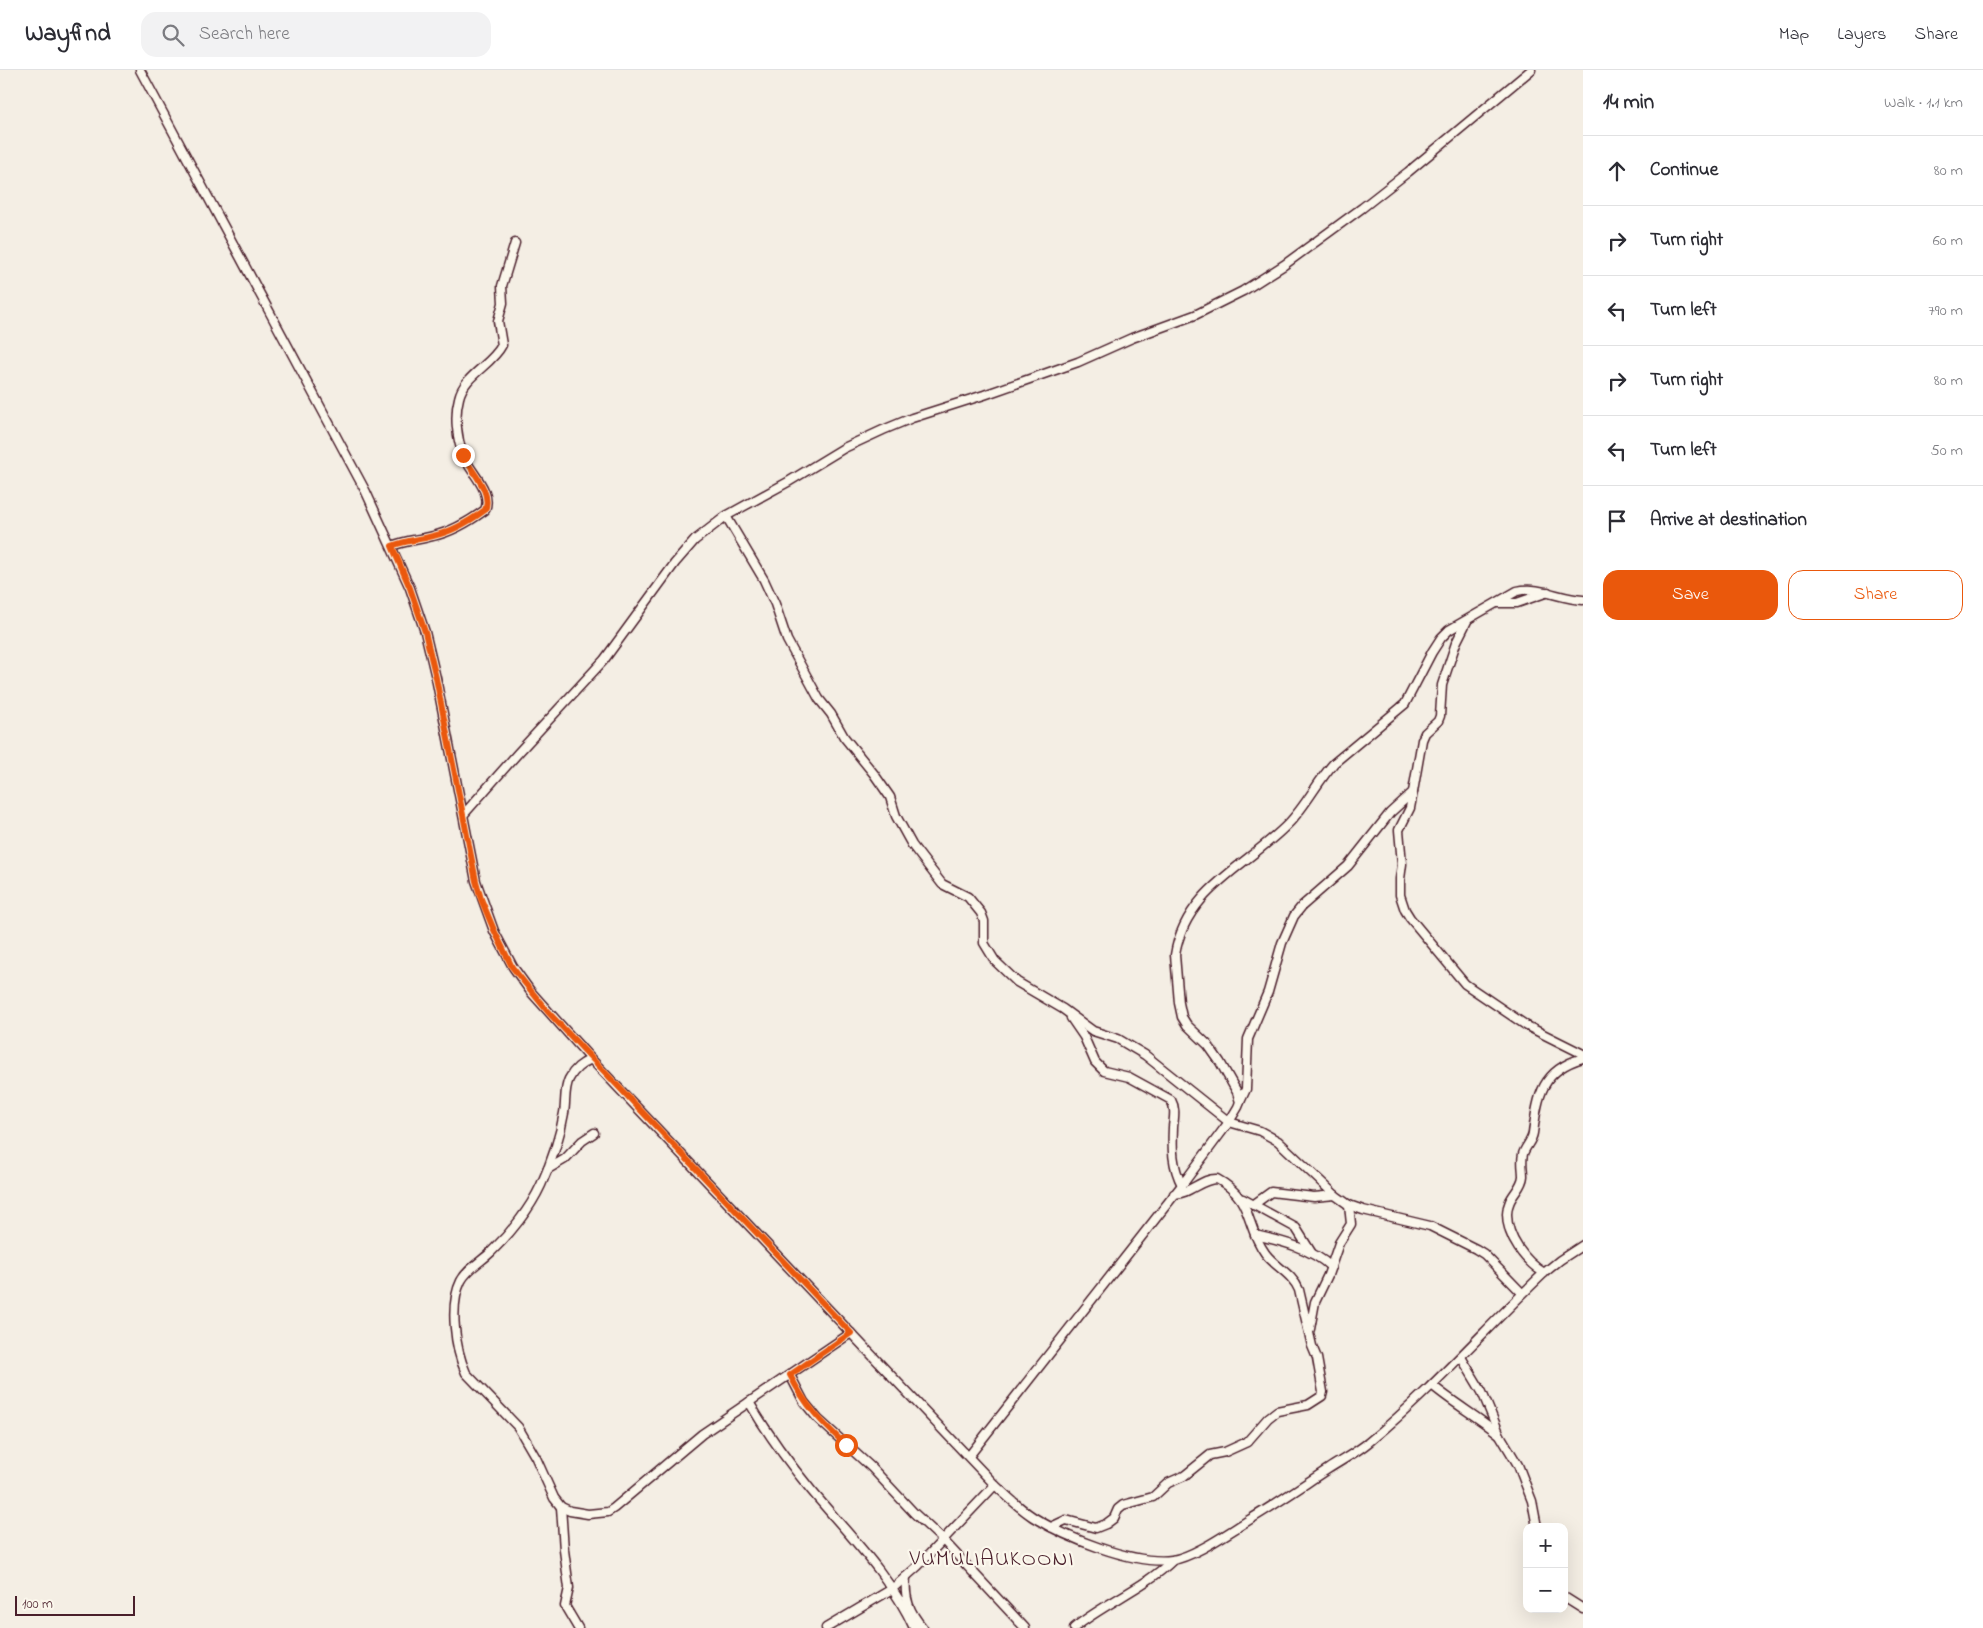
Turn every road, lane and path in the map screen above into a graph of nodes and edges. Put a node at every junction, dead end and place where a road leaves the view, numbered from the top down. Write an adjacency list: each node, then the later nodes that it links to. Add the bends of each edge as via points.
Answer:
1 (140, 70): 5 (street)
2 (1531, 70): 4 (street, via 1362,208 1243,291 1195,315 1078,362 883,430 836,452)
3 (515, 243): 5 (street, via 502,286 503,303 498,321 502,345 464,386 458,404 457,423 463,455 488,504 477,516 445,532)
4 (726, 516): 11 (street, via 708,529 680,558 604,660); 12 (street, via 764,580 796,660 844,737 890,797 896,816 912,844 942,884 968,897 982,913 984,943 995,961 1017,982)
5 (392, 546): 11 (street, via 425,632)
6 (1548, 592): 7 (street); 8 (street, via 1517,603); 8 (street, via 1527,588)
7 (1583, 600)
8 (1498, 603): 9 (street)
9 (1469, 618): 10 (street, via 1456,643 1442,684 1438,721 1422,738); 16 (street, via 1441,638 1405,704 1334,763 1281,831 1209,890 1188,917 1175,955 1180,1011 1187,1024 1220,1062)
10 (1413, 792): 13 (street, via 1410,808 1399,830 1402,864 1399,888 1405,910 1465,984 1527,1026); 16 (street, via 1390,813 1355,858 1294,916 1248,1039 1246,1089)
11 (464, 814): 15 (street, via 479,890 502,949 531,992)
12 (1063, 1009): 17 (street, via 1093,1031 1118,1039 1145,1054); 20 (street, via 1080,1030 1104,1071 1129,1077 1171,1100 1175,1115 1173,1162)
13 (1583, 1054)
14 (1583, 1058): 30 (street, via 1565,1064 1544,1086 1535,1107 1532,1135 1522,1158 1523,1176 1508,1204 1508,1223 1518,1248 1533,1266)
15 (591, 1059): 19 (street, via 579,1065 568,1081 564,1114); 32 (street)
16 (1240, 1102): 17 (street)
17 (1229, 1122): 20 (street); 22 (street, via 1260,1131 1278,1141)
18 (594, 1133): 19 (street, via 565,1159)
19 (548, 1169): 41 (street, via 540,1188 517,1221 499,1244 462,1280 454,1309 454,1325 466,1373 518,1427)
20 (1182, 1185): 21 (street)
21 (1174, 1194): 23 (street, via 1217,1179); 39 (street)
22 (1335, 1195): 24 (street, via 1314,1197 1271,1192); 25 (street)
23 (1241, 1198): 24 (street); 26 (street)
24 (1254, 1204): 28 (street, via 1296,1228)
25 (1349, 1205): 29 (street, via 1351,1224 1339,1243); 31 (street, via 1430,1226 1476,1249)
26 (1255, 1234): 28 (street); 33 (street, via 1274,1264 1296,1281)
27 (1583, 1245): 30 (street)
28 (1311, 1252): 29 (street)
29 (1331, 1267): 33 (street, via 1315,1302)
30 (1544, 1273): 31 (street)
31 (1522, 1293): 34 (street)
32 (851, 1333): 35 (street); 39 (street)
33 (1310, 1333): 43 (street, via 1322,1384 1323,1392 1319,1399 1308,1405 1276,1412 1247,1442 1210,1455 1153,1497 1122,1505 1106,1524 1096,1528 1066,1520)
34 (1461, 1357): 36 (street); 38 (street, via 1482,1392)
35 (790, 1375): 37 (street); 44 (street, via 804,1402 818,1419)
36 (1432, 1385): 38 (street); 45 (street, via 1367,1444 1229,1533)
37 (749, 1402): 41 (street, via 690,1443 608,1512 579,1514); 47 (street, via 789,1463)
38 (1500, 1435): 42 (street, via 1522,1476)
39 (969, 1456): 40 (street)
40 (996, 1484): 43 (street, via 1026,1512); 44 (street)
41 (561, 1507): 50 (street, via 569,1588 565,1606)
42 (1536, 1523)
43 (1051, 1527): 45 (street, via 1120,1554)
44 (943, 1540): 46 (street); 54 (street)
45 (1173, 1560): 55 (street, via 1150,1580)
46 (906, 1577): 47 (street); 53 (street, via 907,1603)
47 (892, 1589): 51 (street); 52 (street)
48 (1568, 1600): 49 (street)
49 (1583, 1609)
50 (578, 1628)
51 (826, 1628)
52 (914, 1628)
53 (922, 1628)
54 (1025, 1628)
55 (1074, 1628)

